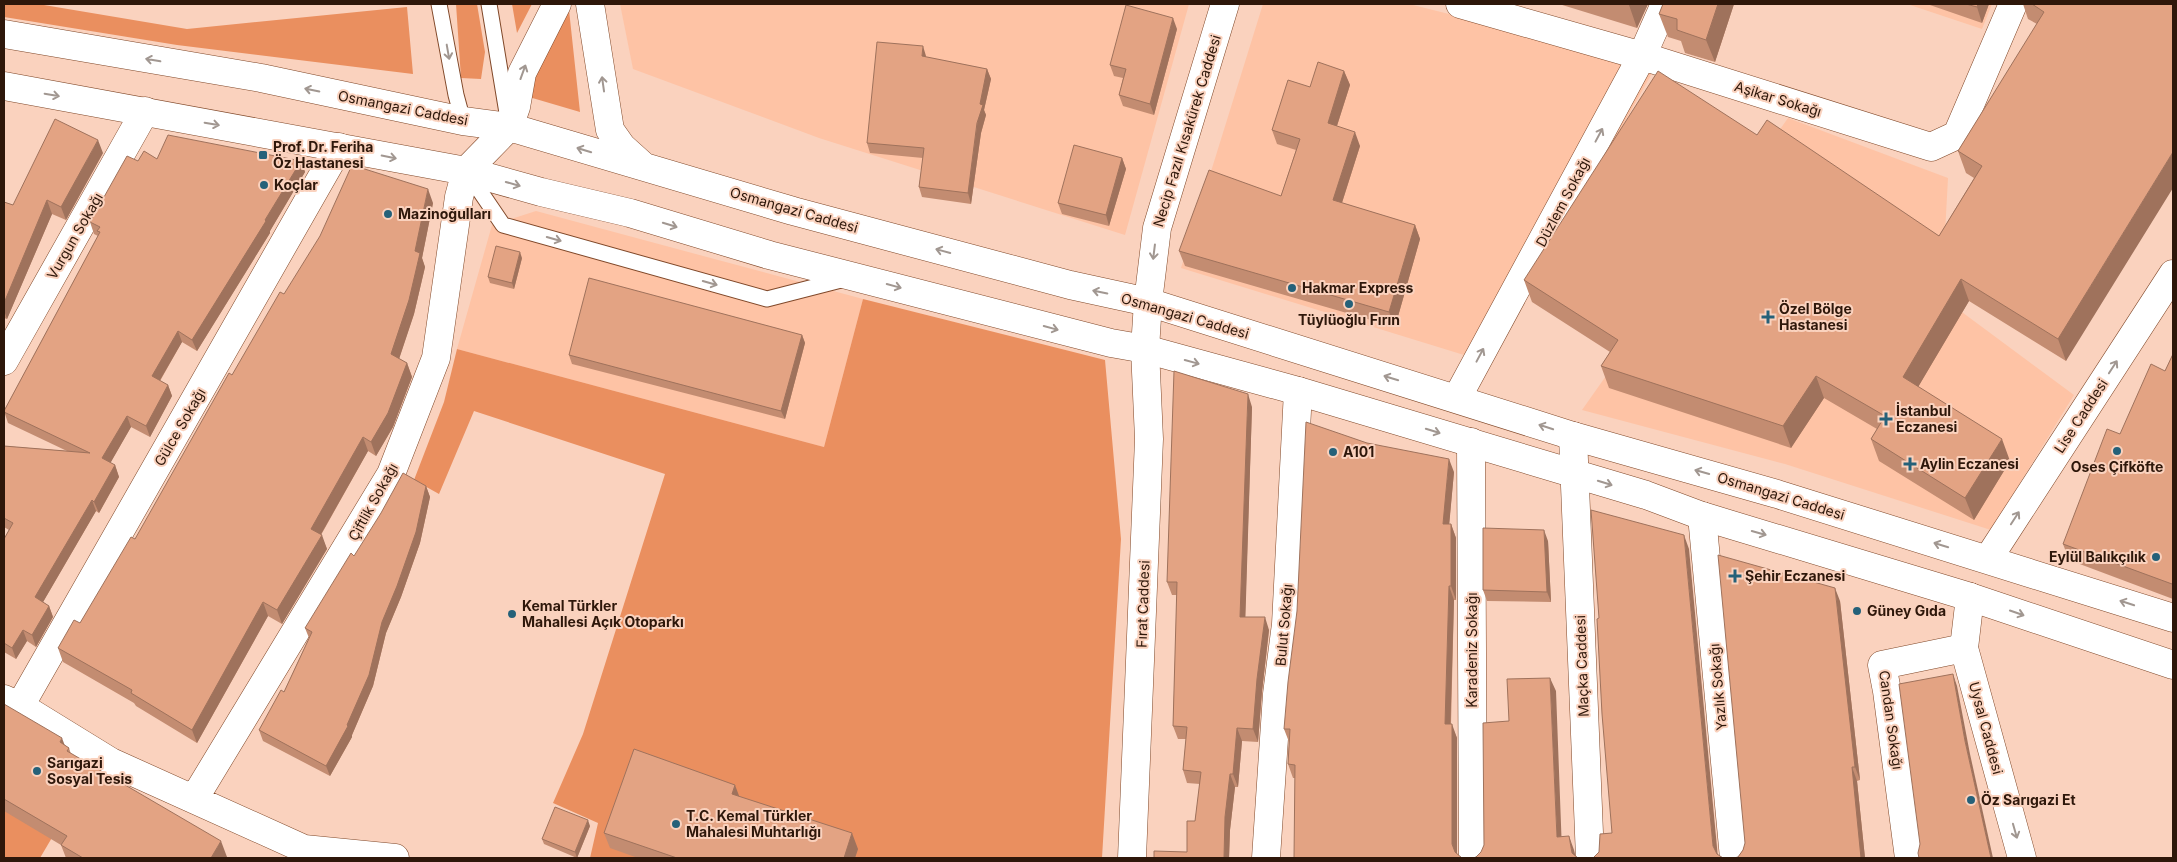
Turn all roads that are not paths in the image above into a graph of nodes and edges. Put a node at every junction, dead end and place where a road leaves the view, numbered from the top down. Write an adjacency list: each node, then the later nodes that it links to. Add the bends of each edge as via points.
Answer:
1 (439, 4): 13 (lane, one-way to 13)
2 (490, 4): 14 (lane)
3 (556, 4): 14 (street, one-way to 3, via 522,73)
4 (590, 4): 16 (street, one-way to 4, via 622,147 610,130)
5 (1226, 4): 20 (street, Necip Fazıl Kısakürek Caddesi, one-way to 20, via 1157,228)
6 (1460, 4): 10 (street, Aşikar Sokağı)
7 (1665, 4): 10 (street, Düzlem Sokağı)
8 (2013, 4): 10 (street, Aşikar Sokağı, via 1957,135 1931,147)
9 (4, 34): 13 (street, Osmangazi Caddesi, one-way to 9, via 261,78)
10 (1642, 56): 24 (street, Düzlem Sokağı, one-way to 10)
11 (4, 86): 12 (street, one-way to 12)
12 (145, 111): 15 (street, one-way to 15); 22 (street, Vurgun Sokağı)
13 (463, 121): 14 (street, Osmangazi Caddesi); 17 (street)
14 (509, 127): 16 (street, Osmangazi Caddesi, one-way to 14); 17 (street)
15 (340, 147): 17 (street, one-way to 17); 34 (street, Gülce Sokağı)
16 (647, 169): 20 (street, Osmangazi Caddesi, one-way to 16, via 1070,285)
17 (466, 171): 19 (street, one-way to 19); 19 (lane, one-way to 19, via 503,225 767,300); 35 (street, Çiftlik Sokağı, via 459,197 436,358 391,474)
18 (2173, 274): 29 (street, Lise Caddesi, one-way to 18)
19 (856, 276): 21 (street, one-way to 21, via 1070,333)
20 (1148, 302): 21 (street, Necip Fazıl Kısakürek Caddesi); 24 (street, Osmangazi Caddesi, one-way to 20)
21 (1145, 349): 23 (street, one-way to 23); 37 (street, Fırat Caddesi, via 1149,439)
22 (4, 361)
23 (1298, 391): 26 (street, one-way to 26); 38 (street, Bulut Sokağı, via 1286,624 1277,694)
24 (1457, 398): 25 (street, Osmangazi Caddesi, one-way to 24)
25 (1573, 436): 27 (street); 29 (street, Osmangazi Caddesi, one-way to 25)
26 (1471, 442): 27 (street); 39 (street, Karadeniz Sokağı)
27 (1574, 474): 28 (street, one-way to 28); 40 (street, Maçka Caddesi)
28 (1702, 516): 30 (street, one-way to 30); 41 (street, Yazlık Sokağı)
29 (1988, 559): 30 (street); 31 (street, Osmangazi Caddesi, one-way to 29)
30 (1970, 597): 32 (street, Uysal Caddesi); 33 (street, one-way to 33)
31 (2173, 618)
32 (1964, 648): 42 (street, Candan Sokağı, via 1882,665); 43 (street, Uysal Caddesi, one-way to 43)
33 (2173, 665)
34 (12, 703): 35 (street, via 111,762)
35 (194, 800): 36 (street, via 304,849)
36 (395, 858)
37 (1132, 858)
38 (1266, 858)
39 (1473, 858)
40 (1590, 858)
41 (1734, 858)
42 (1909, 858)
43 (2022, 858)

